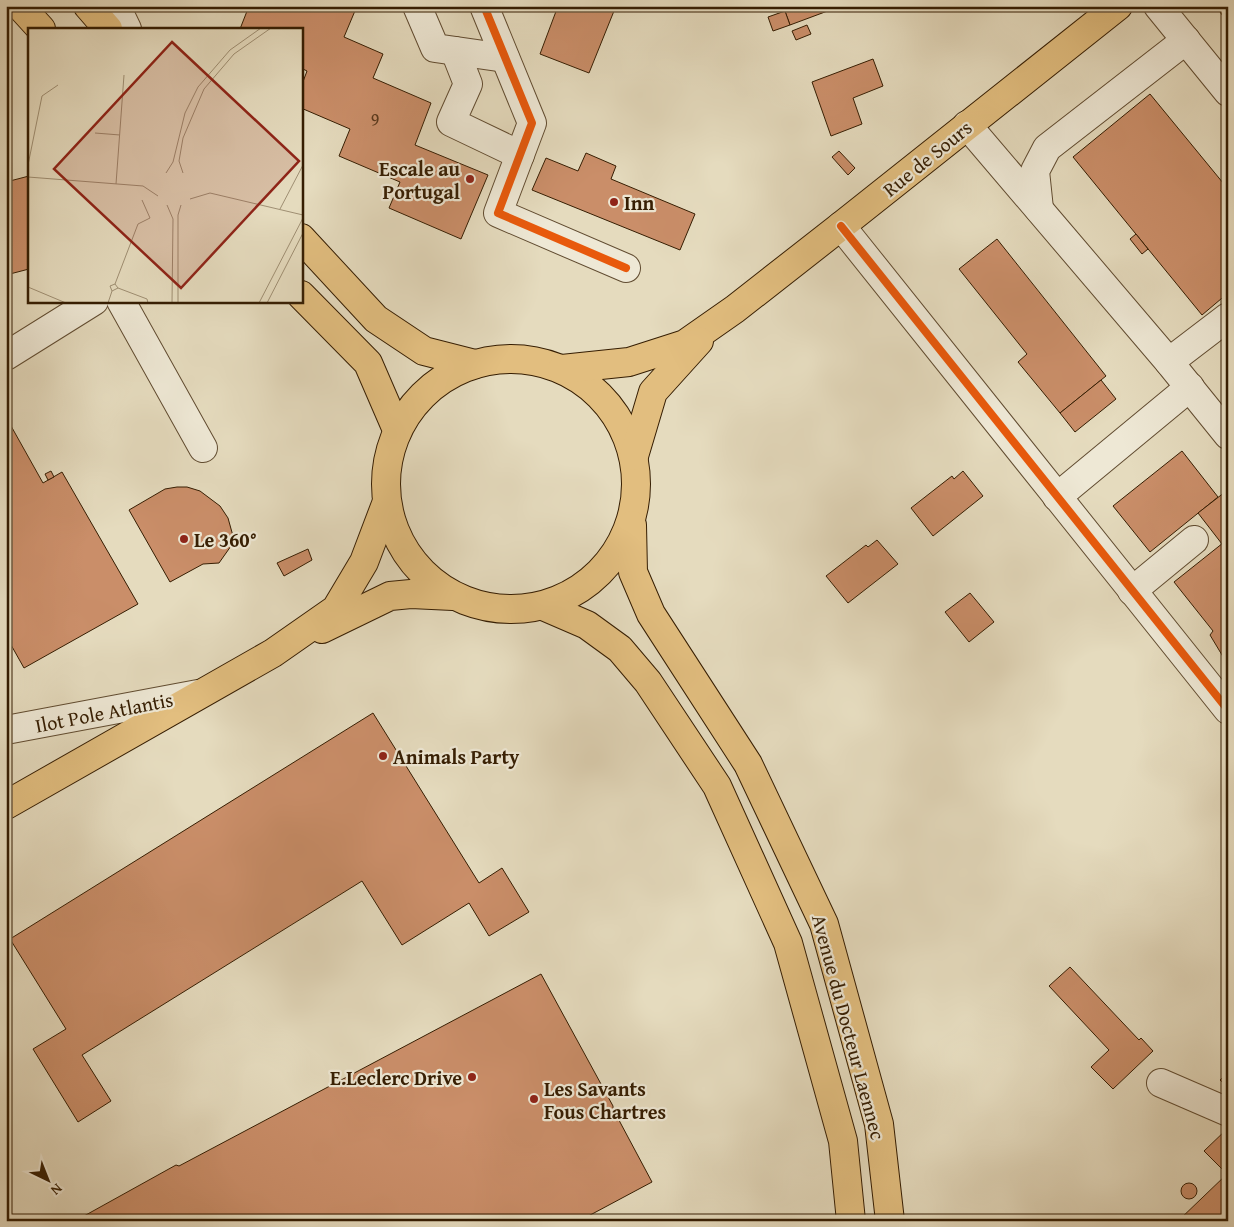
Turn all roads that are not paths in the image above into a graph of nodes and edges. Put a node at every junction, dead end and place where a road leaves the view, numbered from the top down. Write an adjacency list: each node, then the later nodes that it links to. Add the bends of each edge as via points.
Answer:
1 (20, 6): 8 (main road)
2 (88, 6): 9 (main road)
3 (116, 6): 10 (street)
4 (417, 6): 12 (street, via 434,48)
5 (484, 6): 13 (street)
6 (1118, 6): 15 (main road, Rue de Sours)
7 (1158, 6): 11 (street)
8 (40, 28)
9 (107, 28)
10 (127, 28)
11 (1186, 40): 14 (street); 17 (street, via 1047,148 1034,171)
12 (455, 51): 13 (street); 16 (street, via 468,84 451,122)
13 (505, 58): 16 (street, via 532,123)
14 (1228, 92)
15 (967, 126): 17 (street); 18 (main road, Rue de Sours)
16 (520, 155): 20 (street, via 498,213)
17 (1039, 209): 27 (street)
18 (841, 226): 24 (main road, Rue de Sours); 35 (street)
19 (302, 239): 28 (main road, via 376,319 424,351)
20 (626, 268)
21 (302, 296): 31 (main road, via 368,363)
22 (92, 302): 26 (street)
23 (122, 302): 33 (street)
24 (735, 309): 29 (main road, via 685,344 629,362); 34 (main road, via 695,344 653,392)
25 (1228, 317): 27 (street)
26 (6, 356)
27 (1169, 362): 30 (street)
28 (475, 364): 29 (main road, via 504,358 534,360); 31 (main road, via 443,378 416,400)
29 (562, 369): 34 (main road, via 587,384 608,404 624,429)
30 (1190, 387): 32 (street); 35 (street)
31 (397, 430): 36 (main road, via 386,466)
32 (1228, 435)
33 (203, 448)
34 (634, 456): 37 (main road, via 637,489)
35 (1056, 496): 39 (street)
36 (386, 504): 40 (main road, via 398,541 421,573); 42 (main road, via 364,562 336,609)
37 (631, 521): 41 (main road, via 612,559 582,588); 50 (main road, Avenue du Docteur Laennec, via 633,572 651,614 748,764 824,924 879,1124)
38 (1194, 540): 39 (street)
39 (1132, 591): 44 (street)
40 (453, 596): 41 (main road, via 490,608 513,610); 42 (main road, via 390,596)
41 (543, 606): 49 (main road, Avenue du Docteur Laennec, via 587,625 620,649 648,682 717,786 788,944 842,1141)
42 (273, 652): 43 (main road)
43 (202, 694): 45 (street, Ilot Pole Atlantis); 46 (main road)
44 (1228, 710)
45 (6, 730)
46 (6, 806)
47 (1161, 1083): 48 (street)
48 (1228, 1112)
49 (851, 1221)
50 (890, 1221)

